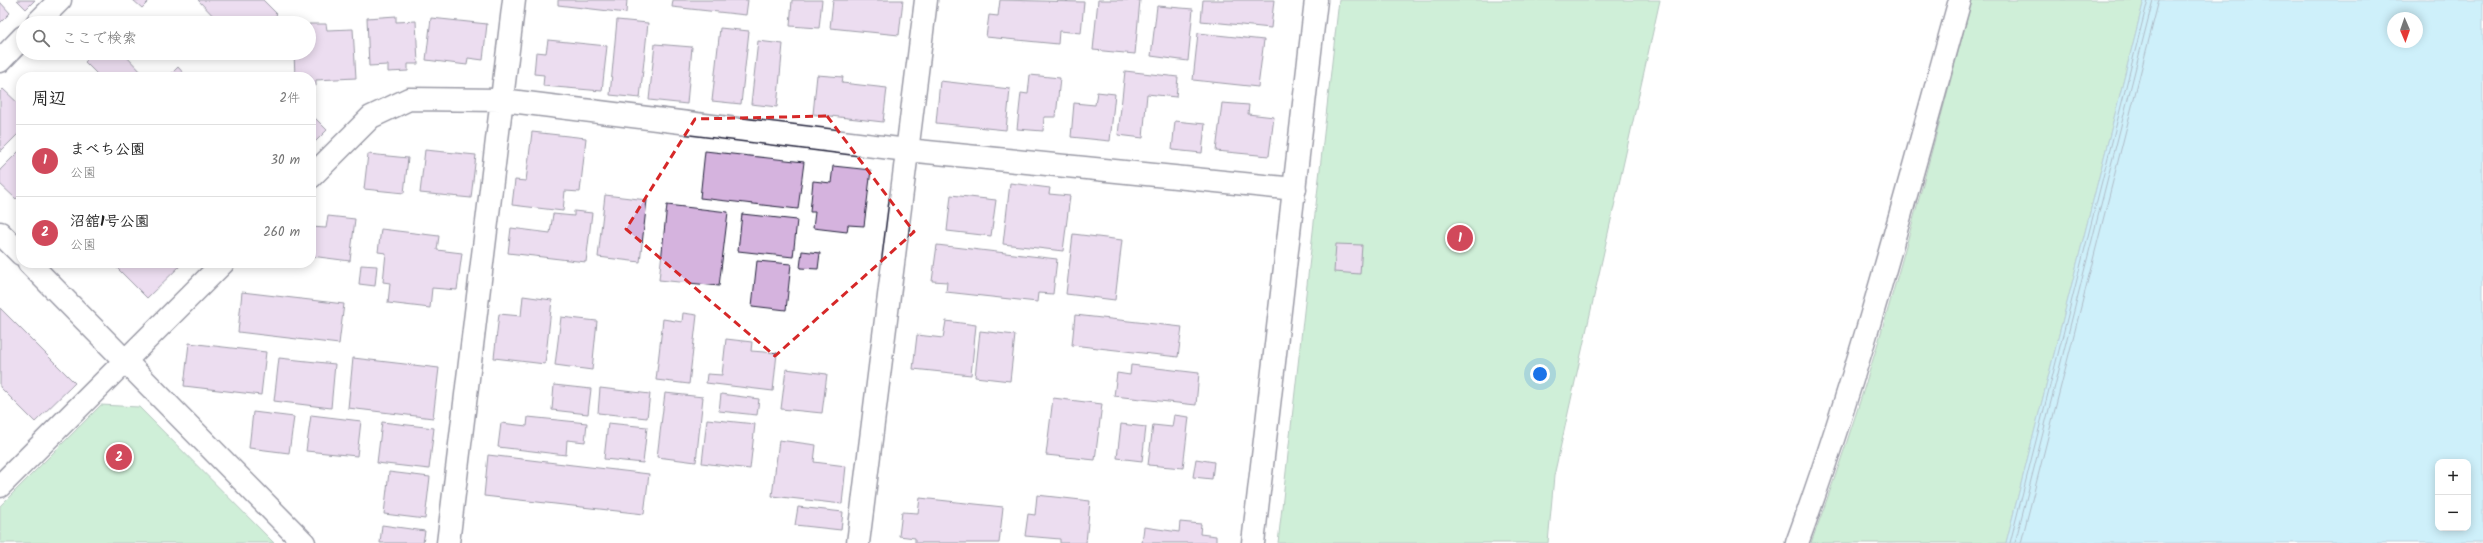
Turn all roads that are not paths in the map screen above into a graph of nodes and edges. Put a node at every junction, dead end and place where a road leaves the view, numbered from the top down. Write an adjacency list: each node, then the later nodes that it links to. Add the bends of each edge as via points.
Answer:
1 (60, 0): 6 (street)
2 (514, 0): 9 (street)
3 (926, 0): 10 (street)
4 (1316, 0): 12 (street)
5 (1960, 0): 23 (street, via 1874,307 1817,489)
6 (44, 16)
7 (16, 44): 8 (street)
8 (0, 61)
9 (502, 100): 10 (street); 11 (street, via 409,99 371,117); 20 (street)
10 (907, 150): 12 (street); 21 (street)
11 (316, 172)
12 (1295, 189): 22 (street)
13 (0, 233): 14 (street)
14 (16, 249)
15 (34, 268): 17 (street)
16 (218, 268): 17 (street)
17 (124, 360): 18 (street); 19 (street)
18 (0, 486)
19 (304, 543)
20 (448, 543)
21 (858, 543)
22 (1253, 543)
23 (1797, 543)

